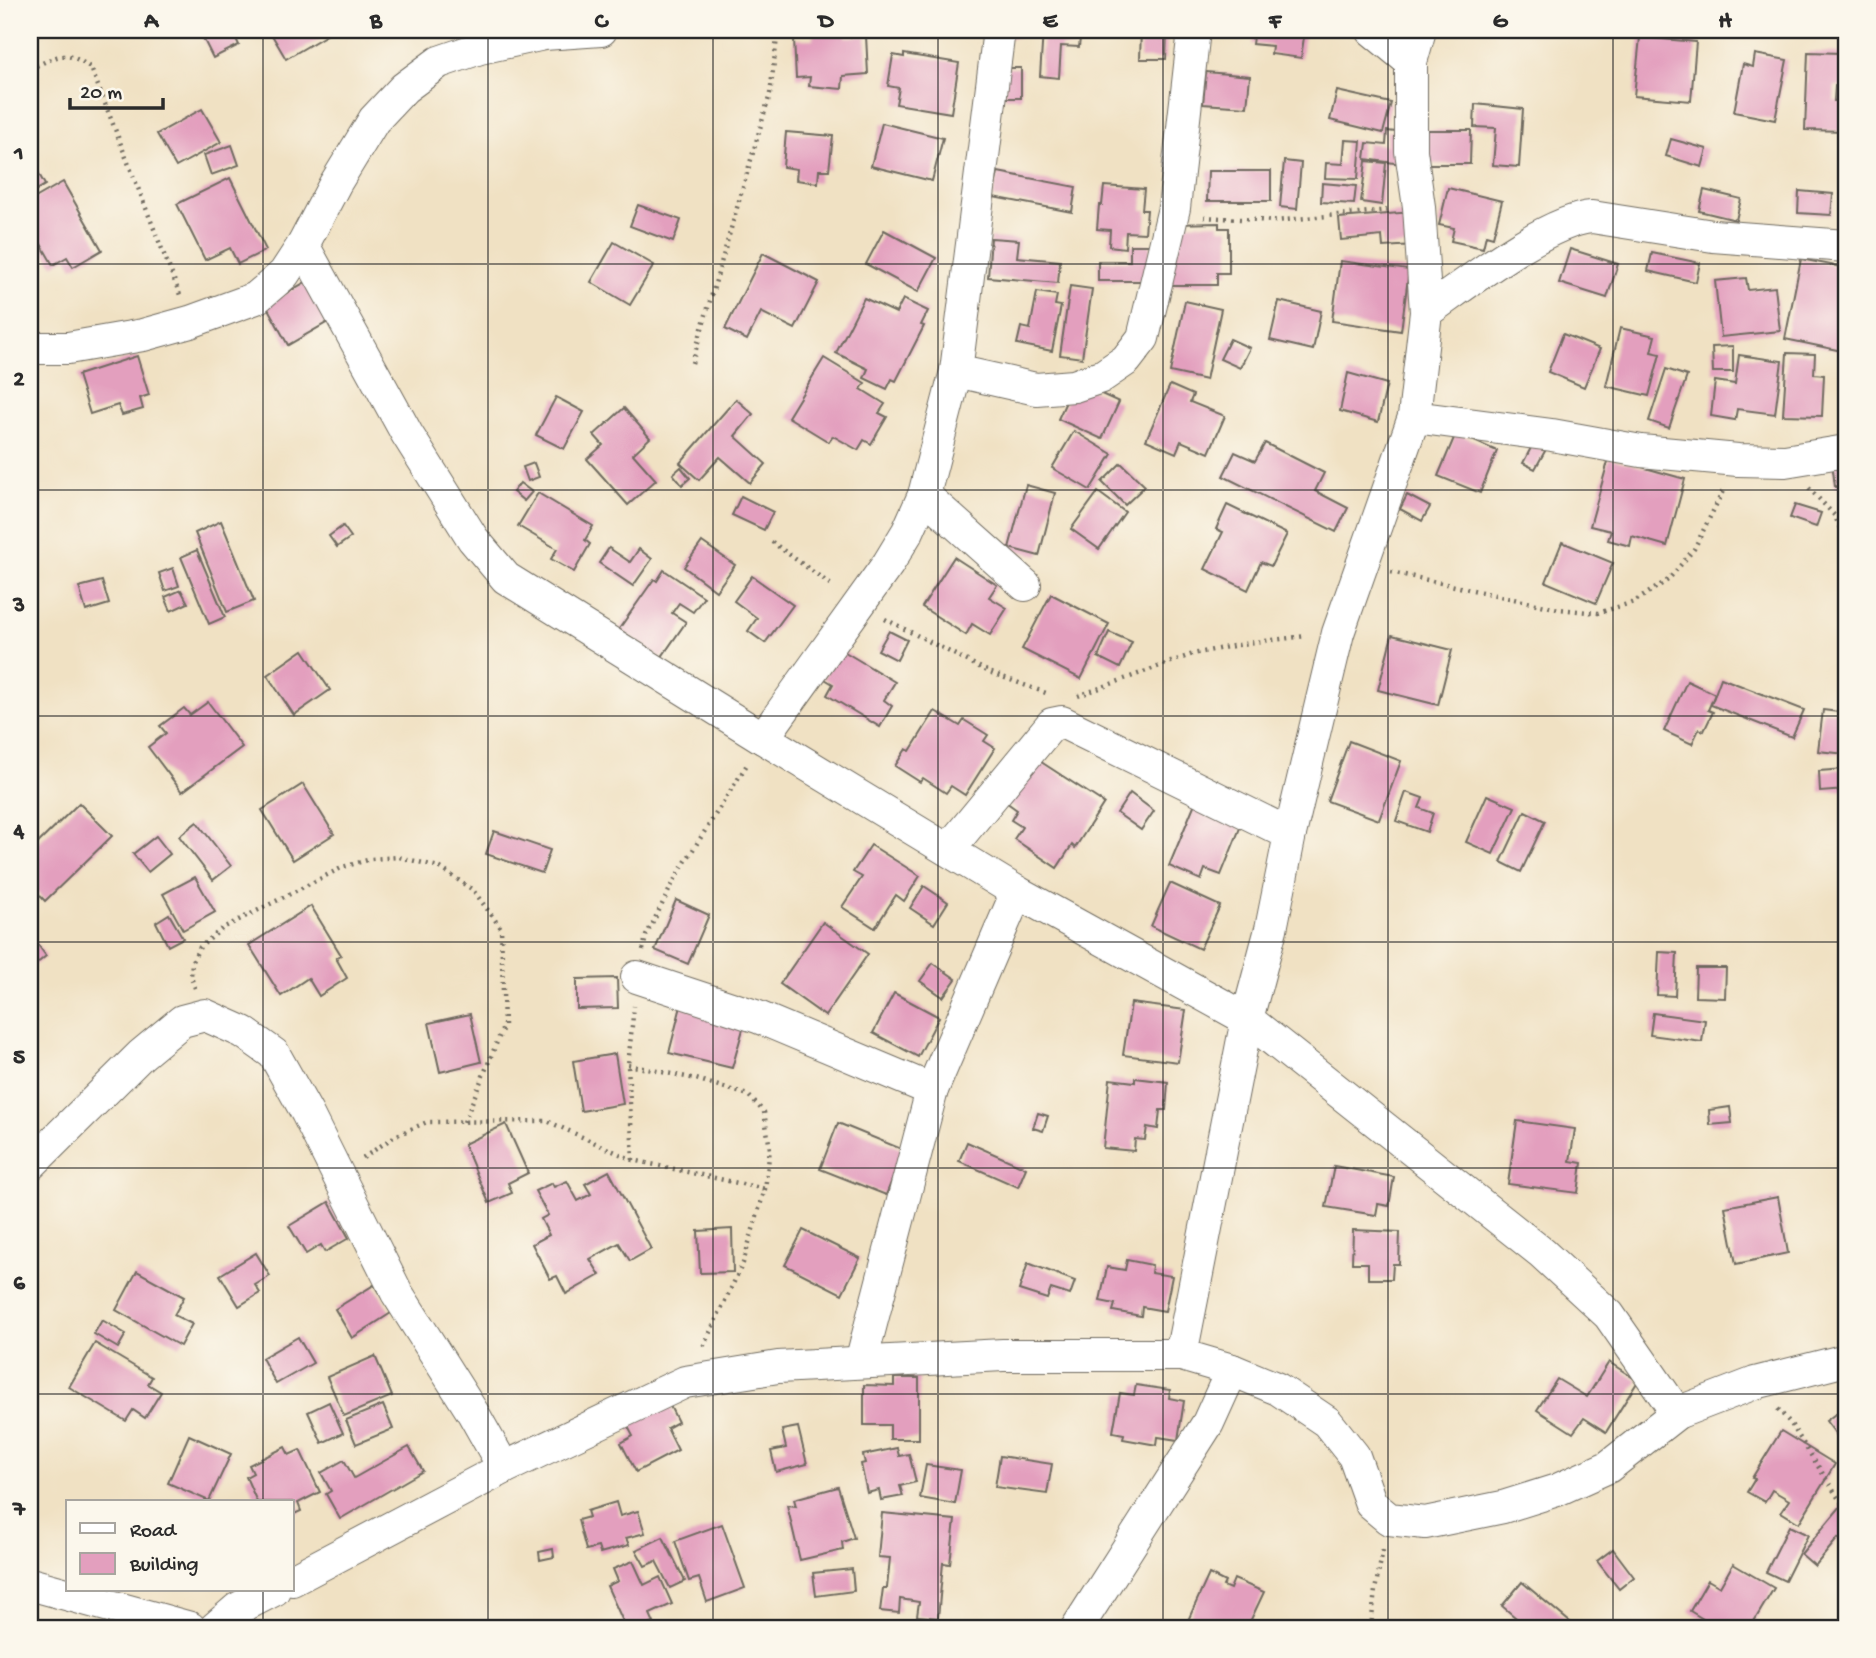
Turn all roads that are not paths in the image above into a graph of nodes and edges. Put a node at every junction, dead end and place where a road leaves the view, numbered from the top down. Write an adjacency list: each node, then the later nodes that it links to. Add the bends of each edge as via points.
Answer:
1 (601, 30): 6 (street)
2 (999, 30): 12 (street)
3 (1194, 30): 12 (street, via 1174,208 1143,338 1126,360 1101,377 1074,386 1036,389)
4 (1372, 30): 7 (street)
5 (1420, 30): 7 (street)
6 (473, 39): 8 (street, via 404,88 374,120)
7 (1411, 62): 10 (street, via 1411,151)
8 (303, 245): 11 (street, via 284,274 256,298 143,335 68,348); 17 (street, via 407,434 473,539 506,578)
9 (1846, 246): 10 (street, via 1713,236 1582,218 1566,222 1498,261)
10 (1426, 312): 13 (street)
11 (30, 348)
12 (956, 371): 15 (street)
13 (1414, 417): 14 (street, via 1641,451 1738,460 1785,461); 18 (street, via 1338,633)
14 (1846, 451)
15 (925, 495): 16 (street); 17 (street, via 908,531 859,605)
16 (1025, 584)
17 (763, 738): 19 (street)
18 (1290, 834): 19 (street, via 1056,722); 22 (street)
19 (948, 850): 20 (street)
20 (1017, 891): 22 (street); 23 (street)
21 (637, 977): 23 (street, via 758,1017)
22 (1247, 1019): 25 (street); 29 (street, via 1542,1253 1609,1315)
23 (932, 1090): 27 (street)
24 (30, 1165): 30 (street, via 141,1055 182,1021 205,1015 243,1032 274,1054 397,1293)
25 (1181, 1354): 27 (street); 28 (street)
26 (1846, 1360): 29 (street, via 1755,1383)
27 (862, 1362): 30 (street, via 778,1367 685,1382)
28 (1232, 1370): 29 (street, via 1278,1390 1327,1422 1354,1456 1371,1504 1389,1519 1425,1523 1557,1490 1608,1467); 36 (street, via 1208,1423)
29 (1677, 1413)
30 (504, 1468): 31 (street)
31 (294, 1579)
32 (30, 1584): 34 (street)
33 (270, 1592): 35 (street, via 237,1609)
34 (190, 1628)
35 (215, 1628)
36 (1077, 1628)

